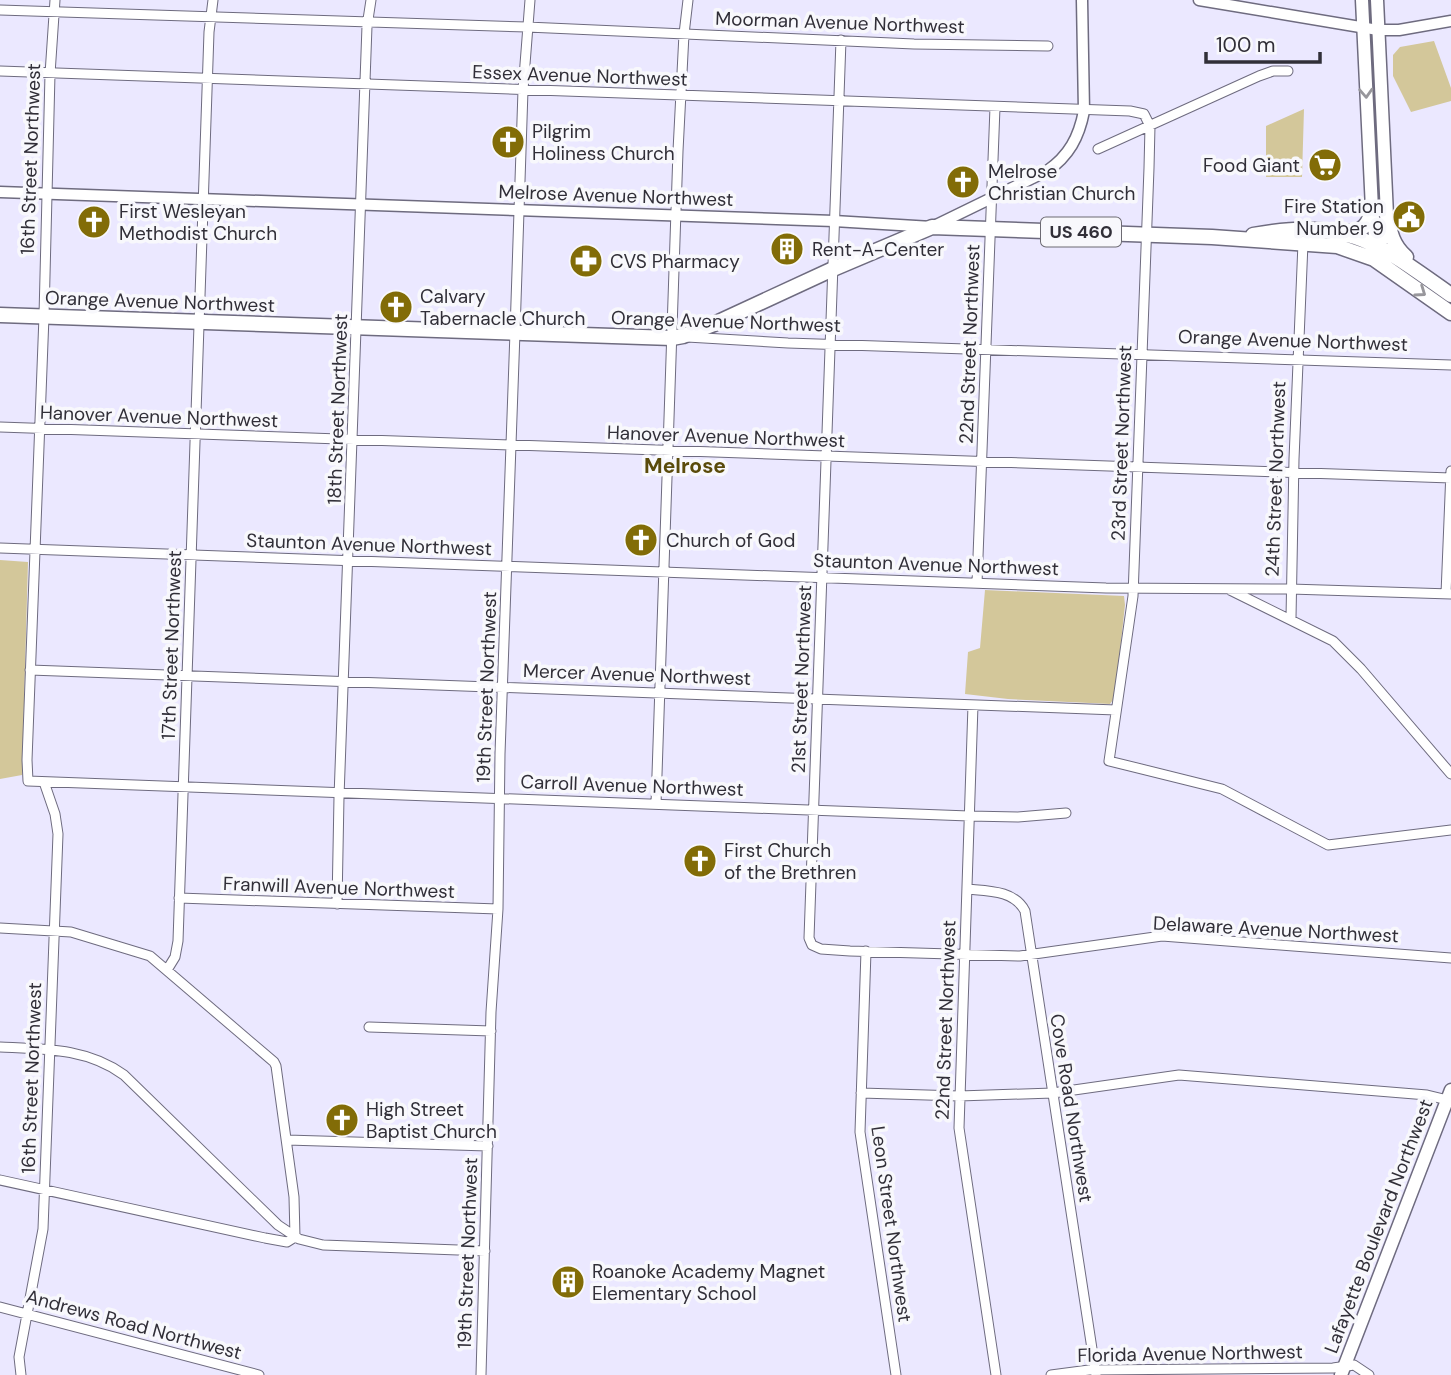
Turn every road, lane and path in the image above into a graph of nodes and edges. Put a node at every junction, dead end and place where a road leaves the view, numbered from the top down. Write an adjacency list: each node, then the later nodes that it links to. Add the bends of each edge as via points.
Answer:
1 (55, 0): 11 (street, 16th Street Northwest)
2 (213, 0): 12 (street, 17th Street Northwest)
3 (371, 0): 14 (street, 18th Street Northwest)
4 (530, 0): 15 (street, 19th Street Northwest)
5 (688, 0): 18 (street)
6 (1082, 0): 30 (street)
7 (1199, 0): 16 (street)
8 (1362, 0): 16 (main road)
9 (1377, 0): 17 (main road)
10 (0, 10): 11 (street, Moorman Avenue Northwest)
11 (54, 12): 12 (street, Moorman Avenue Northwest); 23 (street, 16th Street Northwest)
12 (211, 18): 14 (street, Moorman Avenue Northwest); 24 (street, 17th Street Northwest)
13 (1451, 21): 17 (street)
14 (368, 23): 15 (street, Moorman Avenue Northwest); 25 (street, 18th Street Northwest)
15 (527, 27): 18 (street, Moorman Avenue Northwest); 26 (street, 19th Street Northwest)
16 (1363, 28): 17 (street); 38 (main road, one-way to 38)
17 (1378, 30): 40 (main road)
18 (684, 34): 19 (street, Moorman Avenue Northwest); 27 (street)
19 (841, 40): 20 (street, Moorman Avenue Northwest); 28 (street, 21st Street Northwest)
20 (1048, 46)
21 (0, 71): 23 (street, Essex Avenue Northwest)
22 (1288, 71): 31 (street, via 1259,76)
23 (50, 74): 24 (street, Essex Avenue Northwest); 34 (street, 16th Street Northwest)
24 (208, 79): 25 (street, Essex Avenue Northwest); 36 (street, 17th Street Northwest)
25 (365, 85): 26 (street, Essex Avenue Northwest); 37 (street, 18th Street Northwest)
26 (523, 90): 27 (street, Essex Avenue Northwest); 39 (street, 19th Street Northwest)
27 (681, 96): 28 (street, Essex Avenue Northwest); 41 (street)
28 (838, 101): 29 (street, Essex Avenue Northwest); 42 (street, 21st Street Northwest)
29 (995, 107): 30 (street, Essex Avenue Northwest); 35 (street, 22nd Street Northwest)
30 (1084, 111): 31 (street, Essex Avenue Northwest, via 1139,112); 35 (street, via 1077,137 1057,165)
31 (1150, 126): 32 (street); 46 (street, 23rd Street Northwest)
32 (1098, 149)
33 (0, 192): 34 (street, Melrose Avenue Northwest)
34 (46, 194): 36 (street, Melrose Avenue Northwest); 55 (street, 16th Street Northwest)
35 (993, 198): 43 (street); 44 (street, 22nd Street Northwest)
36 (204, 199): 37 (street, Melrose Avenue Northwest); 56 (street, 17th Street Northwest)
37 (361, 205): 39 (street, Melrose Avenue Northwest); 57 (street, 18th Street Northwest)
38 (1372, 209): 45 (main road, via 1366,226); 49 (main road)
39 (519, 211): 41 (street, Melrose Avenue Northwest); 58 (street, 19th Street Northwest)
40 (1387, 215): 49 (main road, via 1384,237); 52 (main road, via 1398,250 1448,285)
41 (676, 216): 42 (street, Melrose Avenue Northwest); 59 (street)
42 (834, 221): 43 (street, Melrose Avenue Northwest); 50 (street, 21st Street Northwest)
43 (932, 227): 44 (main road, Melrose Avenue Northwest / US 460); 50 (main road, US 460)
44 (991, 229): 46 (main road, Melrose Avenue Northwest / US 460); 61 (street, 22nd Street Northwest)
45 (1342, 232): 47 (main road, Melrose Avenue Northwest / US 460, via 1296,229); 49 (main road, Melrose Avenue Northwest / US 460)
46 (1146, 235): 47 (main road, Melrose Avenue Northwest / US 460); 62 (street, 23rd Street Northwest)
47 (1231, 239): 48 (main road, Melrose Avenue Northwest / US 460)
48 (1303, 243): 49 (main road, via 1318,237 1361,247); 51 (main road, Melrose Avenue Northwest / US 460, via 1355,251); 63 (street, 24th Street Northwest)
49 (1376, 245): 51 (main road); 52 (main road, Melrose Avenue Northwest / US 460)
50 (833, 269): 59 (main road, US 460); 60 (street, 21st Street Northwest)
51 (1391, 271): 53 (main road, Melrose Avenue Northwest / US 460, one-way to 53)
52 (1451, 293)
53 (1451, 313)
54 (0, 315): 55 (main road, Orange Avenue Northwest / US 460)
55 (44, 316): 56 (main road, Orange Avenue Northwest / US 460); 66 (street, 16th Street Northwest)
56 (200, 322): 57 (main road, Orange Avenue Northwest / US 460); 67 (street, 17th Street Northwest)
57 (357, 327): 58 (main road, Orange Avenue Northwest / US 460); 68 (street, 18th Street Northwest)
58 (515, 332): 59 (main road, Orange Avenue Northwest / US 460); 69 (street, 19th Street Northwest)
59 (677, 337): 60 (street, Orange Avenue Northwest); 70 (street)
60 (830, 344): 61 (street, Orange Avenue Northwest); 71 (street, 21st Street Northwest)
61 (986, 349): 62 (street, Orange Avenue Northwest); 72 (street, 22nd Street Northwest)
62 (1143, 355): 63 (street, Orange Avenue Northwest); 73 (street, 23rd Street Northwest)
63 (1298, 360): 64 (street, Orange Avenue Northwest); 75 (street, 24th Street Northwest)
64 (1451, 365)
65 (0, 427): 66 (street, Hanover Avenue Northwest)
66 (38, 429): 67 (street, Hanover Avenue Northwest); 78 (street, 16th Street Northwest)
67 (195, 434): 68 (street, Hanover Avenue Northwest); 79 (street, 17th Street Northwest)
68 (353, 440): 69 (street, Hanover Avenue Northwest); 80 (street, 18th Street Northwest)
69 (511, 446): 70 (street, Hanover Avenue Northwest); 81 (street, 19th Street Northwest)
70 (668, 451): 71 (street, Hanover Avenue Northwest); 82 (street)
71 (825, 457): 72 (street, Hanover Avenue Northwest); 83 (street, 21st Street Northwest)
72 (981, 462): 73 (street, Hanover Avenue Northwest); 84 (street, 22nd Street Northwest)
73 (1138, 468): 75 (street, Hanover Avenue Northwest); 85 (street, 23rd Street Northwest)
74 (1451, 471): 76 (street)
75 (1294, 473): 76 (street, Hanover Avenue Northwest); 87 (street, 24th Street Northwest)
76 (1451, 478): 88 (street)
77 (0, 548): 78 (street, Staunton Avenue Northwest)
78 (35, 549): 79 (street, Staunton Avenue Northwest); 90 (street, 16th Street Northwest)
79 (192, 555): 80 (street, Staunton Avenue Northwest); 91 (street, 17th Street Northwest)
80 (349, 561): 81 (street, Staunton Avenue Northwest); 92 (street, 18th Street Northwest)
81 (507, 566): 82 (street, Staunton Avenue Northwest); 93 (street, 19th Street Northwest)
82 (664, 572): 83 (street, Staunton Avenue Northwest); 94 (street)
83 (822, 578): 84 (street, Staunton Avenue Northwest); 95 (street, 21st Street Northwest)
84 (977, 583): 85 (street, Staunton Avenue Northwest)
85 (1133, 588): 86 (street, Staunton Avenue Northwest); 97 (street, 23rd Street Northwest)
86 (1228, 589): 87 (street, Staunton Avenue Northwest); 89 (street)
87 (1290, 589): 88 (street, Staunton Avenue Northwest); 89 (street, 24th Street Northwest)
88 (1449, 594)
89 (1291, 618): 98 (street, via 1344,651)
90 (30, 670): 91 (street, Mercer Avenue Northwest); 99 (street, 16th Street Northwest)
91 (187, 676): 92 (street, Mercer Avenue Northwest); 101 (street, 17th Street Northwest)
92 (344, 681): 93 (street, Mercer Avenue Northwest); 102 (street, 18th Street Northwest)
93 (502, 687): 94 (street, Mercer Avenue Northwest); 103 (street, 19th Street Northwest)
94 (660, 692): 95 (street, Mercer Avenue Northwest); 104 (street)
95 (817, 698): 96 (street, Mercer Avenue Northwest); 105 (street, 21st Street Northwest)
96 (973, 705): 97 (street, Mercer Avenue Northwest); 107 (street, 22nd Street Northwest)
97 (1116, 710): 108 (street, 23rd Street Northwest, via 1109,761 1222,789 1328,845)
98 (1451, 774)
99 (28, 781): 100 (street, Carroll Avenue Northwest)
100 (44, 782): 101 (street, Carroll Avenue Northwest); 114 (street, 16th Street Northwest, via 58,834)
101 (183, 787): 102 (street, Carroll Avenue Northwest); 110 (street, 17th Street Northwest)
102 (340, 793): 103 (street, Carroll Avenue Northwest); 111 (street, 18th Street Northwest)
103 (500, 798): 104 (street, Carroll Avenue Northwest); 112 (street, 19th Street Northwest)
104 (656, 804): 105 (street, Carroll Avenue Northwest)
105 (814, 810): 107 (street, Carroll Avenue Northwest); 115 (street, 21st Street Northwest)
106 (1066, 813): 107 (street, Carroll Avenue Northwest)
107 (969, 816): 109 (street, 22nd Street Northwest)
108 (1451, 830)
109 (967, 889): 117 (street, 22nd Street Northwest); 118 (street, Cove Road Northwest, via 997,892 1017,900 1025,911)
110 (179, 898): 111 (street, Franwill Avenue Northwest); 120 (street, 17th Street Northwest, via 177,951)
111 (337, 904): 112 (street, Franwill Avenue Northwest)
112 (498, 909): 122 (street, 19th Street Northwest)
113 (0, 928): 114 (street)
114 (55, 929): 120 (street, via 150,956); 124 (street, 16th Street Northwest)
115 (810, 941): 116 (street, Delaware Avenue Northwest, via 821,949)
116 (866, 951): 117 (street, Delaware Avenue Northwest); 125 (street, Leon Street Northwest)
117 (964, 953): 118 (street, Delaware Avenue Northwest); 127 (street, 22nd Street Northwest)
118 (1032, 956): 119 (street, Delaware Avenue Northwest, via 1162,936); 126 (street, Cove Road Northwest)
119 (1451, 958)
120 (167, 970): 129 (street, via 274,1062)
121 (369, 1027): 122 (street)
122 (491, 1031): 130 (street, 19th Street Northwest)
123 (0, 1047): 124 (street)
124 (49, 1050): 132 (street, 16th Street Northwest); 133 (street, via 83,1054 124,1075)
125 (861, 1093): 127 (street); 142 (street, Leon Street Northwest, via 860,1132)
126 (1052, 1093): 127 (street); 128 (street, via 1179,1075); 138 (street, Cove Road Northwest)
127 (959, 1096): 143 (street, 22nd Street Northwest, via 959,1128)
128 (1450, 1097): 137 (main road, Lafayette Boulevard Northwest)
129 (287, 1140): 130 (street); 133 (street)
130 (488, 1146): 134 (street, 19th Street Northwest)
131 (0, 1180): 132 (street)
132 (44, 1190): 133 (street, via 265,1238 287,1242); 136 (street, 16th Street Northwest, via 42,1240)
133 (295, 1237): 134 (street, via 323,1245)
134 (485, 1251): 141 (street, 19th Street Northwest)
135 (0, 1307): 136 (street, Andrews Road Northwest)
136 (28, 1314): 139 (street, 16th Street Northwest, via 19,1357); 140 (street, Andrews Road Northwest)
137 (1342, 1371): 138 (street, Florida Avenue Northwest); 145 (street, Florida Avenue Northwest, via 1357,1366)
138 (1095, 1373): 144 (street, Florida Avenue Northwest)
139 (21, 1375)
140 (259, 1375)
141 (481, 1375)
142 (896, 1375)
143 (996, 1375)
144 (1051, 1375)
145 (1368, 1375)

